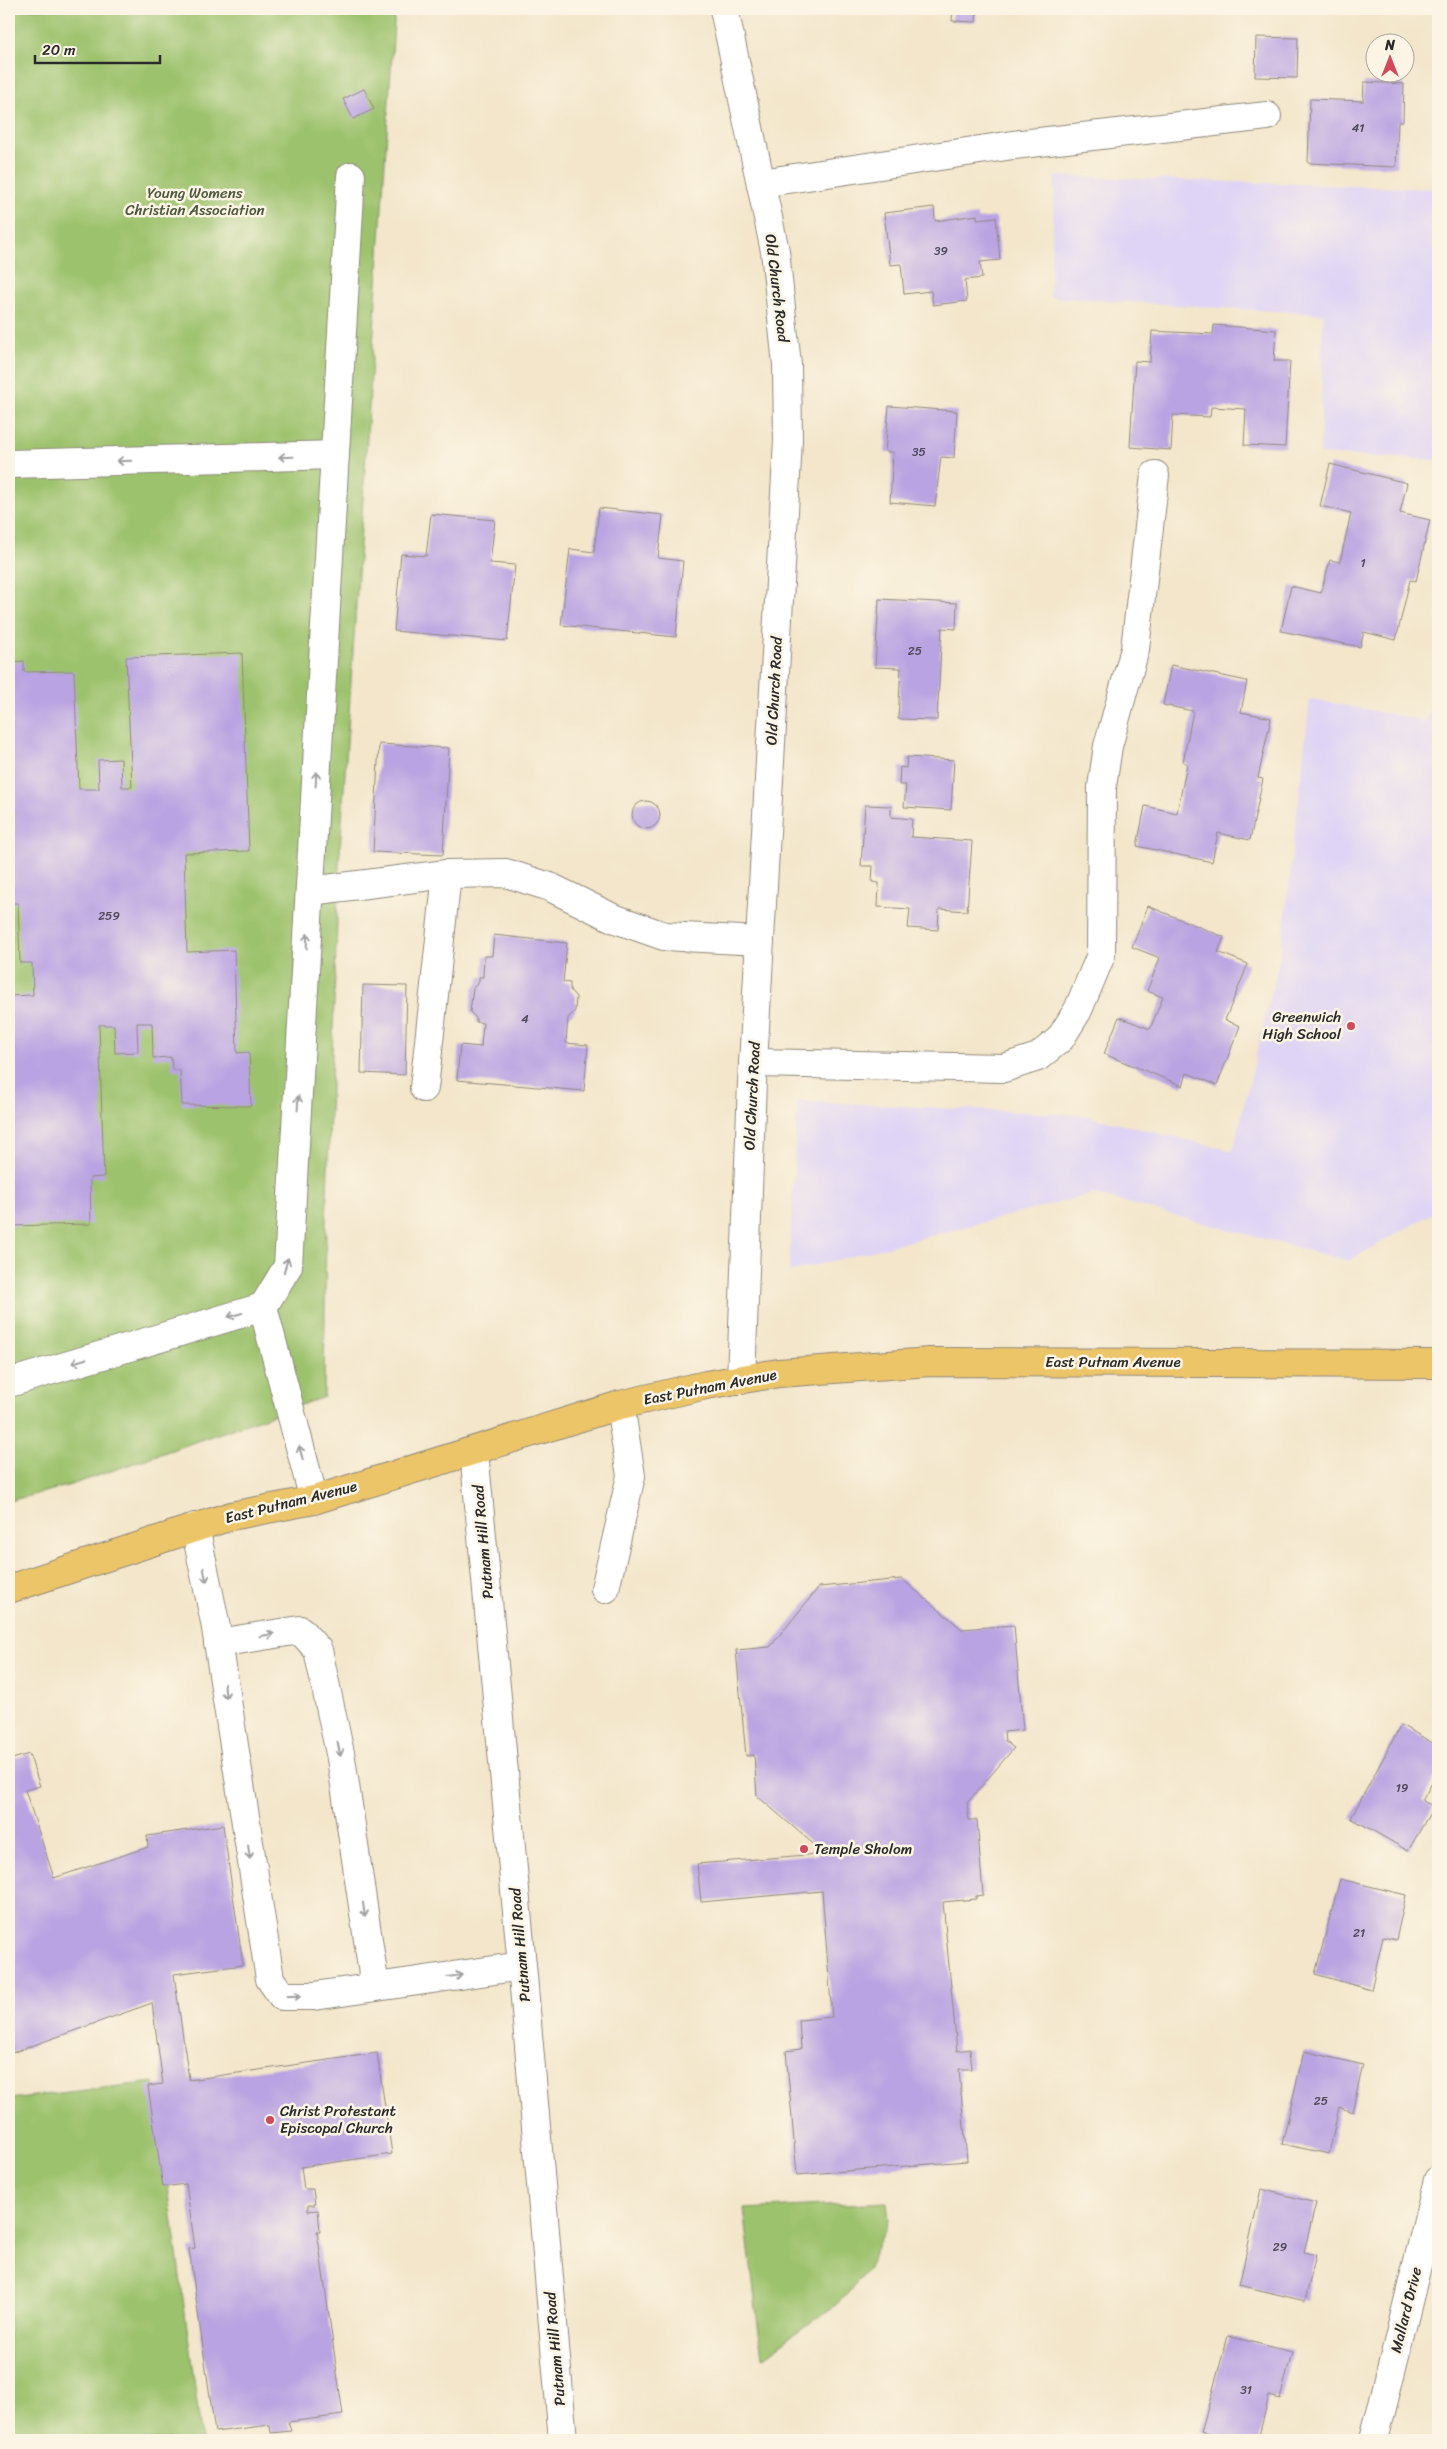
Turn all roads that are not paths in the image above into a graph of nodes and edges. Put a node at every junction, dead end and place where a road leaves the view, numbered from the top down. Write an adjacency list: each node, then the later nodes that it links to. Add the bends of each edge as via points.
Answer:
1 (724, 9): 4 (street, Old Church Road)
2 (1267, 116): 4 (street, via 1012,145)
3 (351, 176): 5 (street)
4 (761, 183): 10 (street, Old Church Road, via 775,251 787,365 788,440)
5 (335, 455): 6 (street, one-way to 6); 9 (street, one-way to 5)
6 (9, 464)
7 (1155, 475): 11 (street, via 1135,649 1108,746 1102,787 1101,955 1078,1010 1060,1038 1038,1057 1004,1068)
8 (447, 874): 9 (street); 10 (street, via 506,873 550,887 613,918 664,936); 12 (street)
9 (310, 892): 13 (street, one-way to 9, via 288,1266)
10 (760, 941): 11 (street, Old Church Road)
11 (753, 1064): 15 (street, Old Church Road)
12 (424, 1088)
13 (263, 1307): 16 (street, one-way to 16); 19 (street, one-way to 13)
14 (1438, 1364): 15 (main road, East Putnam Avenue, via 930,1362 779,1373)
15 (741, 1380): 17 (main road, East Putnam Avenue)
16 (9, 1383)
17 (620, 1405): 18 (main road, East Putnam Avenue); 22 (street, via 631,1476)
18 (474, 1450): 19 (main road, East Putnam Avenue); 24 (street, Putnam Hill Road)
19 (314, 1500): 20 (main road, East Putnam Avenue, via 231,1516)
20 (195, 1527): 21 (main road, East Putnam Avenue); 23 (street, one-way to 23)
21 (9, 1589)
22 (606, 1589)
23 (218, 1643): 25 (street, one-way to 25, via 300,1630 318,1650 341,1758); 25 (street, one-way to 25, via 270,1979 282,1996 314,1996)
24 (522, 1966): 25 (street, one-way to 24); 27 (street, Putnam Hill Road)
25 (375, 1988)
26 (1438, 2180): 28 (street, Mallard Drive)
27 (563, 2440)
28 (1374, 2440)

